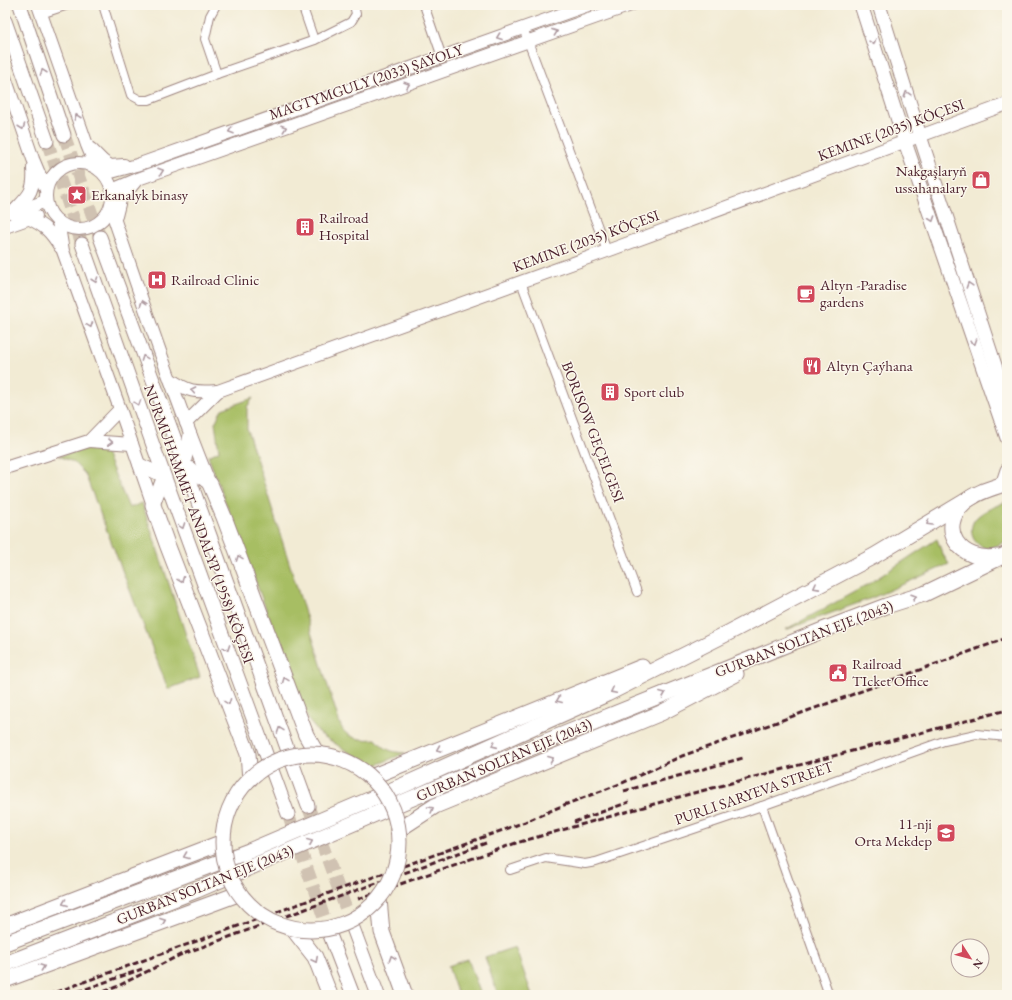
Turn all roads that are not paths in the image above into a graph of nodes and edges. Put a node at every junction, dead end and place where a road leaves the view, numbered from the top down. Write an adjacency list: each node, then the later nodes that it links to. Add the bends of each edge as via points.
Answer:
1 (20, 5): 21 (main road, one-way to 1)
2 (68, 5): 12 (street)
3 (102, 5): 18 (street, via 131,95 140,100 149,100)
4 (217, 5): 18 (street, via 210,16 206,39)
5 (302, 5): 15 (street)
6 (354, 5): 15 (street, via 356,14 351,22)
7 (424, 5): 17 (street)
8 (588, 5): 14 (main road, MAGTYMGULY (2033) ŞAÝOLY)
9 (631, 5): 16 (main road, MAGTYMGULY (2033) ŞAÝOLY, one-way to 9)
10 (861, 5): 24 (main road, one-way to 24)
11 (879, 5): 22 (main road, one-way to 11)
12 (39, 9): 25 (main road, one-way to 12)
13 (5, 21): 23 (main road)
14 (523, 28): 16 (street); 17 (main road, MAGTYMGULY (2033) ŞAÝOLY, one-way to 17)
15 (314, 40): 18 (street)
16 (529, 42): 29 (main road, MAGTYMGULY (2033) ŞAÝOLY, one-way to 16); 40 (street)
17 (442, 57): 27 (main road, MAGTYMGULY (2033) ŞAÝOLY, one-way to 27)
18 (217, 74)
19 (5, 77): 26 (main road, one-way to 26)
20 (1007, 104): 22 (main road, KEMINE (2035) KÖÇESI)
21 (64, 135)
22 (920, 136): 24 (main road, KEMINE (2035) KÖÇESI); 44 (main road, one-way to 22)
23 (47, 142)
24 (905, 142): 40 (main road, KEMINE (2035) KÖÇESI); 47 (main road, one-way to 47)
25 (87, 145): 27 (main road, via 110,166); 28 (main road)
26 (33, 158): 30 (main road); 32 (main road, via 34,183 28,196)
27 (137, 164): 28 (main road, MAGTYMGULY (2033) ŞAÝOLY)
28 (100, 170): 30 (main road, via 86,163 65,166 50,180); 31 (main road, via 110,182)
29 (138, 179): 31 (main road, MAGTYMGULY (2033) ŞAÝOLY); 35 (main road, via 120,200)
30 (46, 195): 32 (main road); 33 (main road)
31 (112, 196): 33 (main road, via 108,212 90,227 68,227); 35 (main road)
32 (9, 214)
33 (54, 217): 34 (main road); 39 (main road)
34 (28, 218): 36 (main road); 39 (main road, via 45,227)
35 (115, 221): 42 (main road, one-way to 35)
36 (5, 227)
37 (100, 237): 50 (main road, NURMUHAMMET ANDALYP (1958) KÖÇESI, one-way to 37)
38 (82, 244): 54 (main road, NURMUHAMMET ANDALYP (1958) KÖÇESI, one-way to 54)
39 (63, 251): 45 (main road, one-way to 45)
40 (607, 251): 41 (main road, KEMINE (2035) KÖÇESI)
41 (521, 282): 43 (main road, KEMINE (2035) KÖÇESI); 60 (street, BORISOW GEÇELGESI)
42 (170, 379): 43 (main road, NURMUHAMMET ANDALYP (1958) KÖÇESI, one-way to 42, via 196,392); 46 (main road)
43 (218, 391): 46 (main road, KEMINE (2035) KÖÇESI)
44 (1007, 402)
45 (120, 409): 48 (main road); 49 (main road)
46 (188, 429): 50 (main road); 55 (main road)
47 (1007, 438)
48 (89, 441): 49 (main road, one-way to 49); 52 (main road)
49 (132, 444): 51 (main road)
50 (184, 464): 55 (main road); 67 (main road, NURMUHAMMET ANDALYP (1958) KÖÇESI, one-way to 50)
51 (140, 465): 54 (main road); 58 (main road)
52 (5, 468)
53 (1007, 470): 56 (main road)
54 (164, 476): 58 (main road); 69 (main road, NURMUHAMMET ANDALYP (1958) KÖÇESI, one-way to 69)
55 (210, 484): 64 (highway, one-way to 55, via 306,735)
56 (1004, 484): 57 (highway, GURBAN SOLTAN EJE (2043))
57 (974, 496): 59 (highway, GURBAN SOLTAN EJE (2043), via 965,502 952,523 957,543 962,549 981,558); 62 (highway, GURBAN SOLTAN EJE (2043), one-way to 62, via 874,556)
58 (153, 505): 66 (highway, one-way to 66, via 248,754)
59 (1004, 555): 61 (highway, GURBAN SOLTAN EJE (2043), one-way to 59, via 924,594)
60 (637, 592)
61 (823, 630): 70 (highway, one-way to 61, via 435,806 661,713); 80 (highway, GURBAN SOLTAN EJE (2043), one-way to 61, via 197,890 537,745)
62 (730, 632): 65 (highway, one-way to 65); 79 (highway, GURBAN SOLTAN EJE (2043), one-way to 79, via 607,694 404,786 249,851)
63 (1007, 737): 68 (street, PURLI SARYEVA STREET, via 976,734 944,741)
64 (317, 754): 65 (highway, bridge, via 339,758); 66 (highway, bridge, via 294,756 272,763)
65 (370, 777): 70 (highway, bridge, via 384,792 394,810)
66 (250, 779): 71 (highway, bridge, via 237,796 226,819)
67 (308, 806)
68 (762, 806): 72 (street, PURLI SARYEVA STREET, via 596,862 585,864 546,858); 86 (street)
69 (288, 814)
70 (398, 830): 74 (highway, bridge, via 399,852 393,873)
71 (222, 842): 73 (highway, bridge, via 228,872); 75 (highway, one-way to 75)
72 (510, 870)
73 (238, 894): 77 (highway, bridge, via 251,908 268,920); 81 (highway, one-way to 73)
74 (379, 899): 77 (highway, bridge, via 349,922 312,931); 85 (highway, one-way to 74, via 382,932)
75 (5, 926)
76 (353, 928): 84 (main road)
77 (293, 929): 82 (highway, one-way to 82, via 315,957)
78 (330, 935): 83 (main road)
79 (5, 943)
80 (5, 964)
81 (5, 980)
82 (330, 995)
83 (353, 995)
84 (378, 995)
85 (405, 995)
86 (829, 995)

